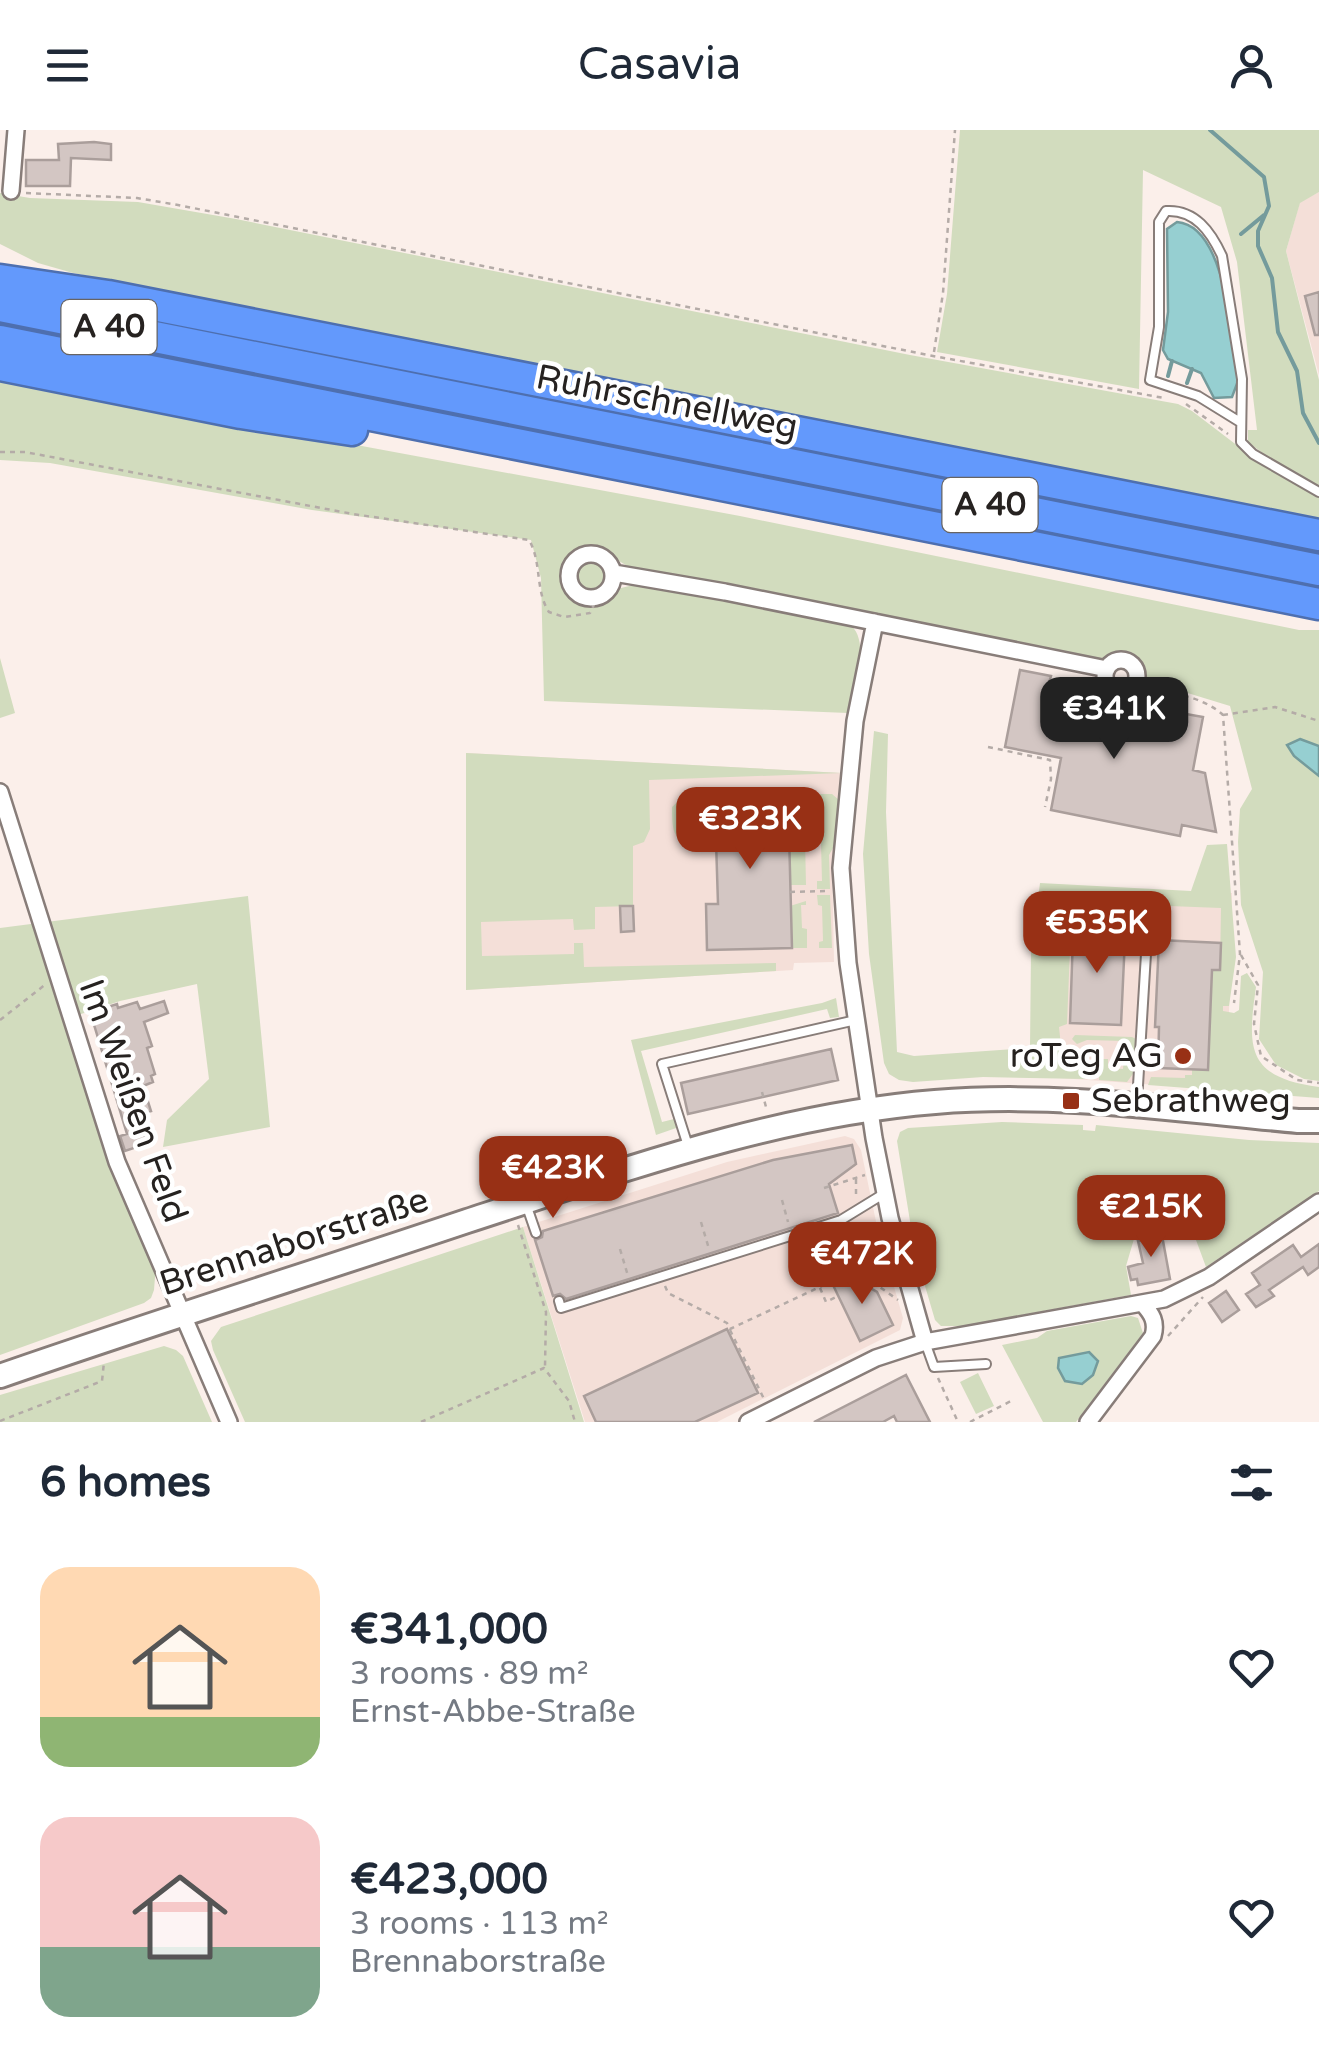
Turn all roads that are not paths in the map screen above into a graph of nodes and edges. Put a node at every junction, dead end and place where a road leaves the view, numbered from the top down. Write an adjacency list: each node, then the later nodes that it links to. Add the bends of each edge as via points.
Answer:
1 (16, 130): 2 (street)
2 (10, 191)
3 (0, 258): 5 (highway)
4 (0, 280): 5 (highway)
5 (108, 296): 12 (highway)
6 (0, 306): 13 (highway, Ruhrschnellweg / A 40)
7 (0, 340): 10 (highway, Ruhrschnellweg / A 40)
8 (0, 365): 10 (highway, via 301,424)
9 (1240, 422): 9 (lane, via 1242,378 1222,256 1192,216 1166,210 1159,222 1159,327 1150,380 1198,396); 11 (lane, via 1241,442 1254,454)
10 (474, 436): 15 (highway, Ruhrschnellweg / A 40)
11 (1319, 492)
12 (1318, 535)
13 (1319, 570)
14 (614, 574): 14 (street, via 609,562 592,553 580,556 568,578 584,597 597,598); 16 (street)
15 (1319, 604)
16 (875, 622): 17 (street, via 1106,670 1113,689 1126,690); 20 (street, via 841,868)
17 (1136, 681)
18 (0, 792): 31 (street, Im Weißen Feld, via 117,1162)
19 (1148, 921): 21 (lane)
20 (856, 1020): 22 (street); 24 (lane, via 662,1064)
21 (1137, 1106): 22 (main road, Brennaborstraße, via 1006,1099); 23 (main road, Brennaborstraße)
22 (869, 1109): 24 (main road, Brennaborstraße); 25 (street)
23 (1319, 1120)
24 (689, 1148): 27 (main road, Brennaborstraße)
25 (885, 1193): 30 (lane, via 841,1220); 32 (street)
26 (1319, 1202): 29 (street, via 1210,1277)
27 (522, 1214): 28 (lane); 31 (main road, Brennaborstraße)
28 (536, 1233)
29 (1142, 1304): 32 (street); 38 (street, via 1156,1327)
30 (560, 1305)
31 (182, 1316): 34 (main road, Brennaborstraße); 36 (street, Im Weißen Feld)
32 (925, 1342): 33 (lane, via 934,1368); 35 (street, via 876,1358)
33 (986, 1364)
34 (0, 1376)
35 (772, 1415): 37 (street)
36 (229, 1422)
37 (748, 1422)
38 (1088, 1422)

